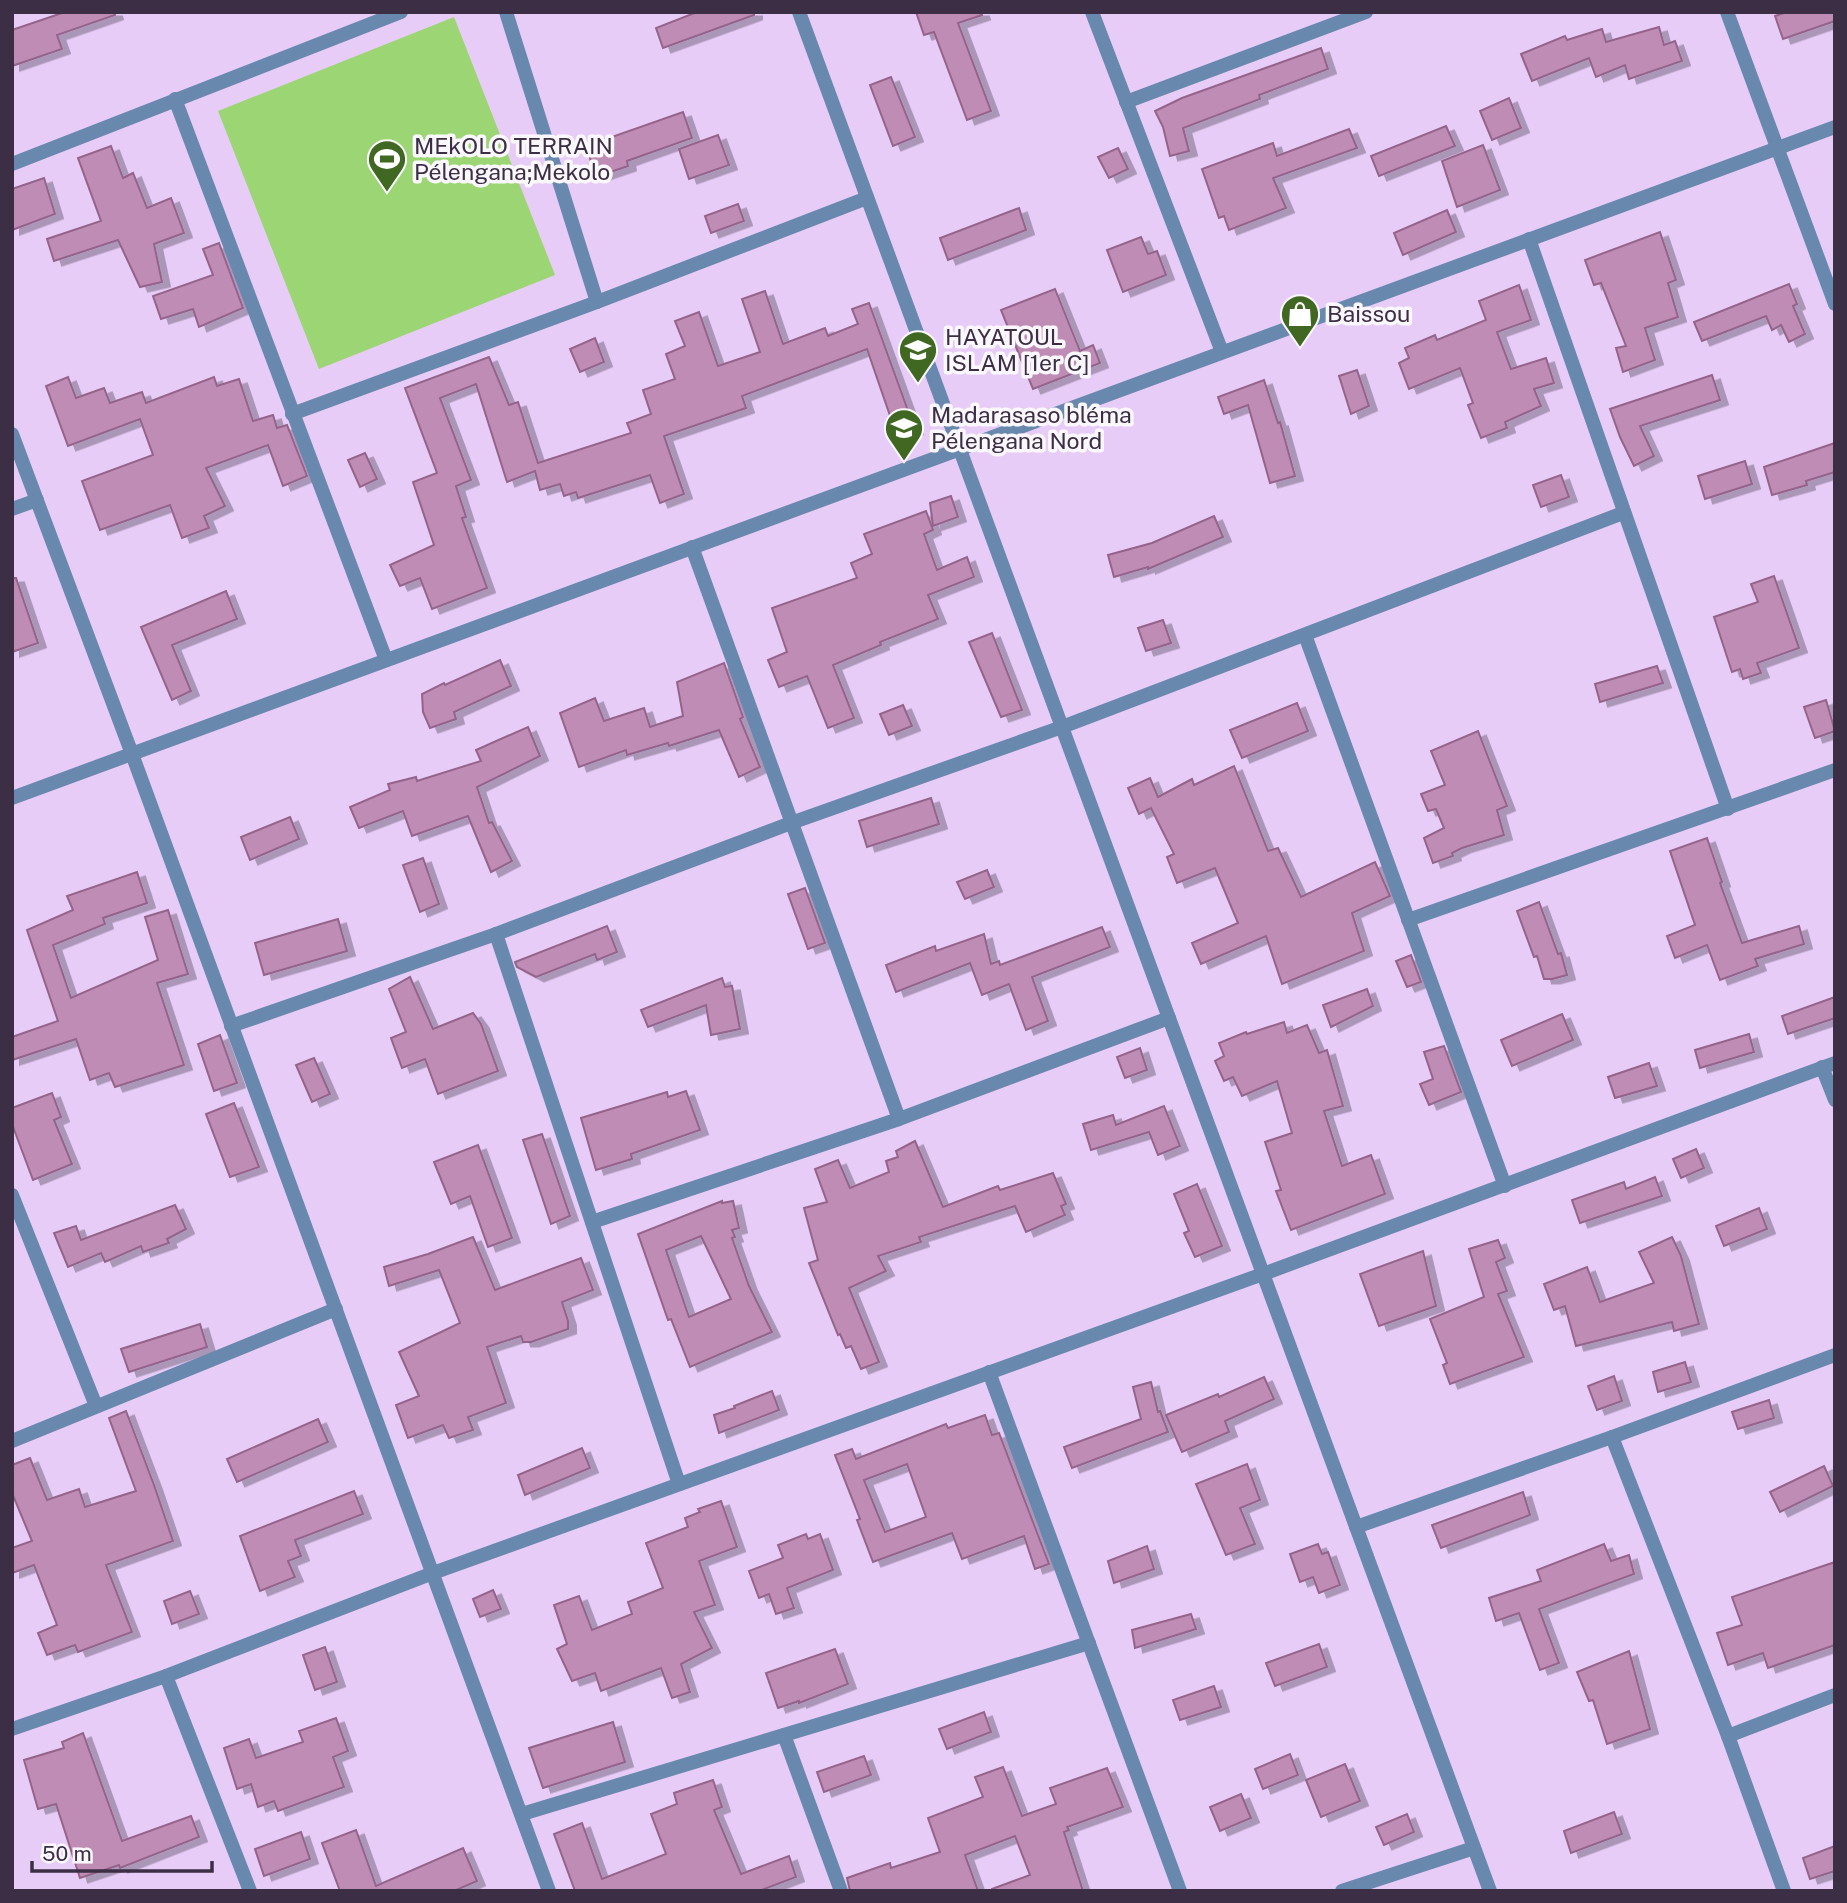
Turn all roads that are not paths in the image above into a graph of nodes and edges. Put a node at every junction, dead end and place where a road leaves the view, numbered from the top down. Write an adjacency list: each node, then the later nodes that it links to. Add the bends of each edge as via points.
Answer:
1 (401, 12): 7 (street)
2 (506, 12): 14 (street)
3 (799, 12): 12 (street)
4 (1092, 12): 8 (street)
5 (1366, 12): 8 (street)
6 (1727, 12): 10 (street)
7 (175, 99): 11 (street); 17 (street)
8 (1126, 102): 16 (street)
9 (1835, 127): 10 (street)
10 (1777, 148): 13 (street); 15 (street)
11 (12, 164)
12 (867, 198): 14 (street); 19 (street)
13 (1529, 239): 16 (street); 22 (street)
14 (597, 302): 17 (street)
15 (1835, 304)
16 (1222, 352): 19 (street)
17 (292, 414): 25 (street)
18 (12, 434): 20 (street)
19 (960, 450): 23 (street); 26 (street)
20 (37, 500): 21 (street); 27 (street)
21 (12, 509)
22 (1623, 513): 24 (street); 30 (street)
23 (692, 547): 25 (street); 31 (street)
24 (1304, 635): 26 (street); 32 (street)
25 (386, 660): 27 (street)
26 (1062, 727): 31 (street); 34 (street)
27 (132, 754): 29 (street); 35 (street)
28 (1835, 770): 30 (street)
29 (12, 798)
30 (1728, 809): 32 (street)
31 (791, 823): 33 (street); 38 (street)
32 (1408, 920): 39 (street)
33 (496, 934): 35 (street); 41 (street)
34 (1169, 1018): 38 (street); 42 (street)
35 (231, 1026): 43 (street)
36 (1829, 1065): 37 (street); 39 (street)
37 (1835, 1100)
38 (899, 1119): 41 (street)
39 (1505, 1185): 42 (street)
40 (12, 1195): 46 (street)
41 (592, 1222): 49 (street)
42 (1263, 1274): 45 (street); 50 (street)
43 (336, 1309): 46 (street); 51 (street)
44 (1835, 1355): 47 (street)
45 (989, 1373): 49 (street); 52 (street)
46 (96, 1406): 48 (street)
47 (1612, 1437): 50 (street); 57 (street)
48 (12, 1441)
49 (679, 1484): 51 (street)
50 (1356, 1527): 59 (street)
51 (433, 1573): 53 (street); 58 (street)
52 (1089, 1643): 56 (street); 63 (street)
53 (166, 1676): 55 (street); 60 (street)
54 (1835, 1695): 57 (street)
55 (12, 1729)
56 (784, 1735): 58 (street); 62 (street)
57 (1728, 1736): 66 (street)
58 (522, 1814): 61 (street)
59 (1474, 1848): 64 (street); 65 (street)
60 (250, 1891)
61 (549, 1891)
62 (841, 1891)
63 (1180, 1891)
64 (1342, 1891)
65 (1490, 1891)
66 (1784, 1891)

